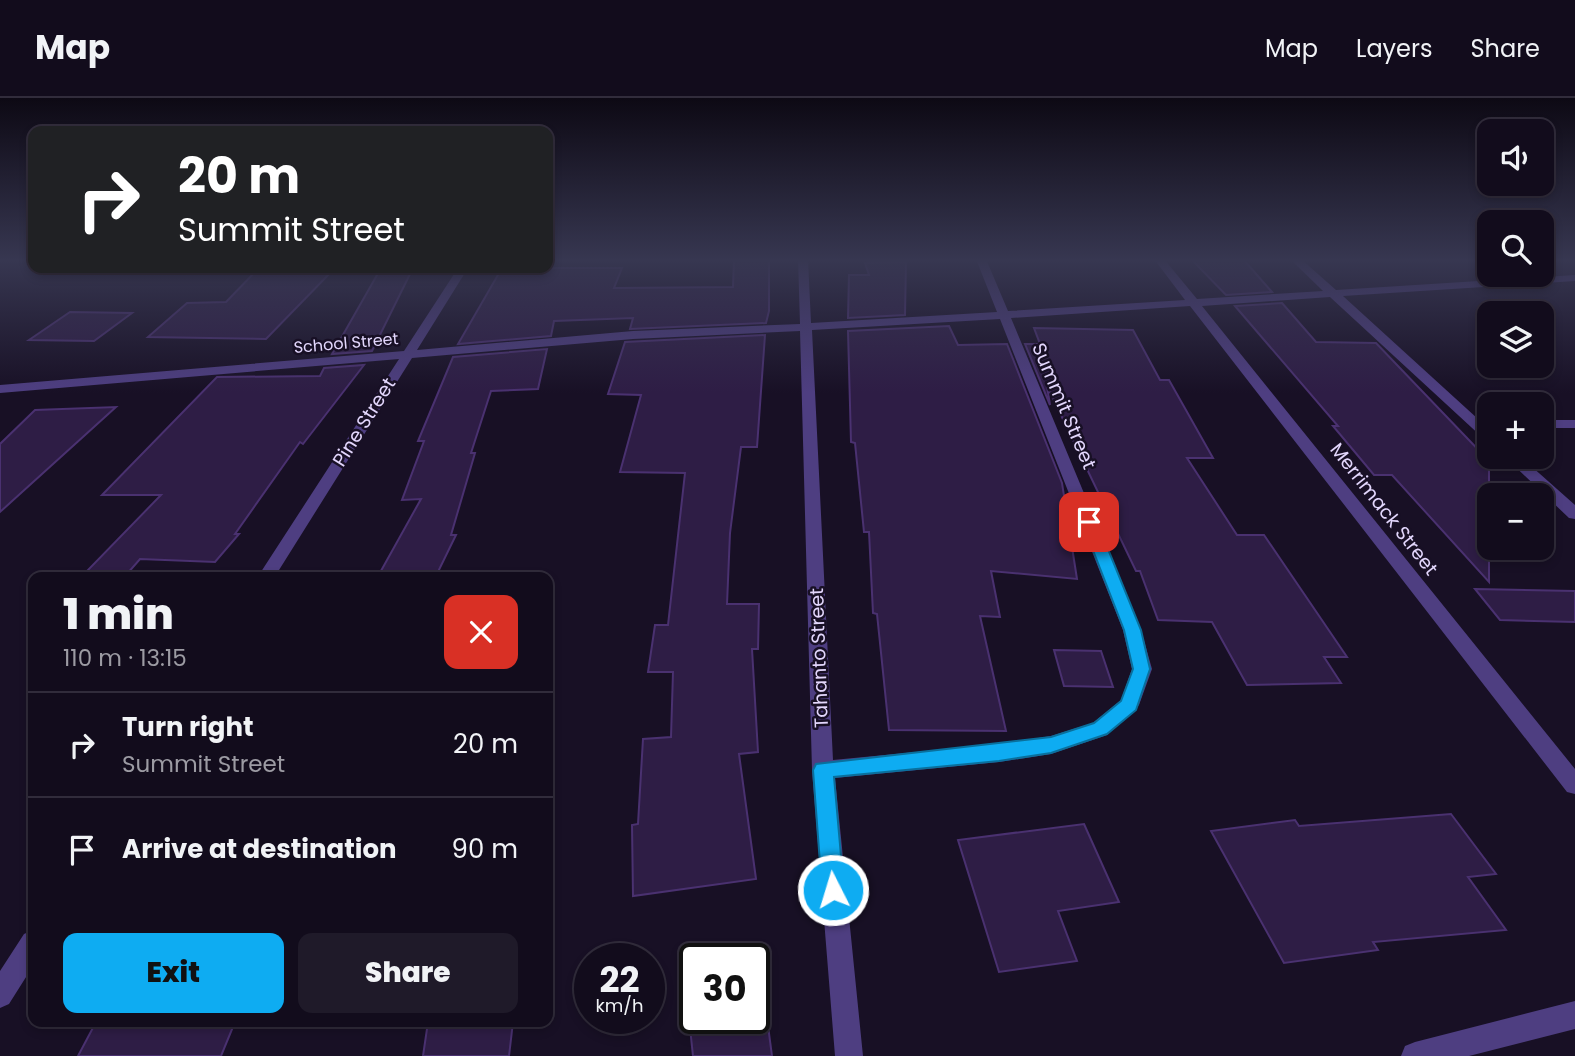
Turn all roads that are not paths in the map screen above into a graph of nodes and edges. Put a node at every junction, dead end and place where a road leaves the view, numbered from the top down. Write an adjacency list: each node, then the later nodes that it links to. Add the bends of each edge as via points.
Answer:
1 (440, 304): 9 (street, Pine Street)
2 (804, 304): 8 (street, Tahanto Street)
3 (999, 304): 7 (street, Summit Street)
4 (1170, 304): 7 (street, School Street)
5 (1194, 304): 18 (street, Merrimack Street)
6 (1343, 304): 11 (street)
7 (1004, 316): 8 (street, School Street); 17 (street, Summit Street, via 1132,630 1142,669 1129,705 1100,729 1051,745)
8 (804, 327): 9 (street, School Street, via 633,335); 17 (street, Tahanto Street)
9 (408, 354): 10 (street, School Street); 16 (street, Pine Street)
10 (0, 389)
11 (1477, 419)
12 (1554, 424): 13 (street)
13 (1575, 424)
14 (1525, 469): 15 (street)
15 (1575, 514)
16 (269, 572)
17 (823, 770): 22 (street, Tahanto Street)
18 (1575, 785)
19 (28, 951): 20 (street)
20 (0, 995)
21 (1575, 1015): 23 (street)
22 (849, 1056)
23 (1415, 1056)

